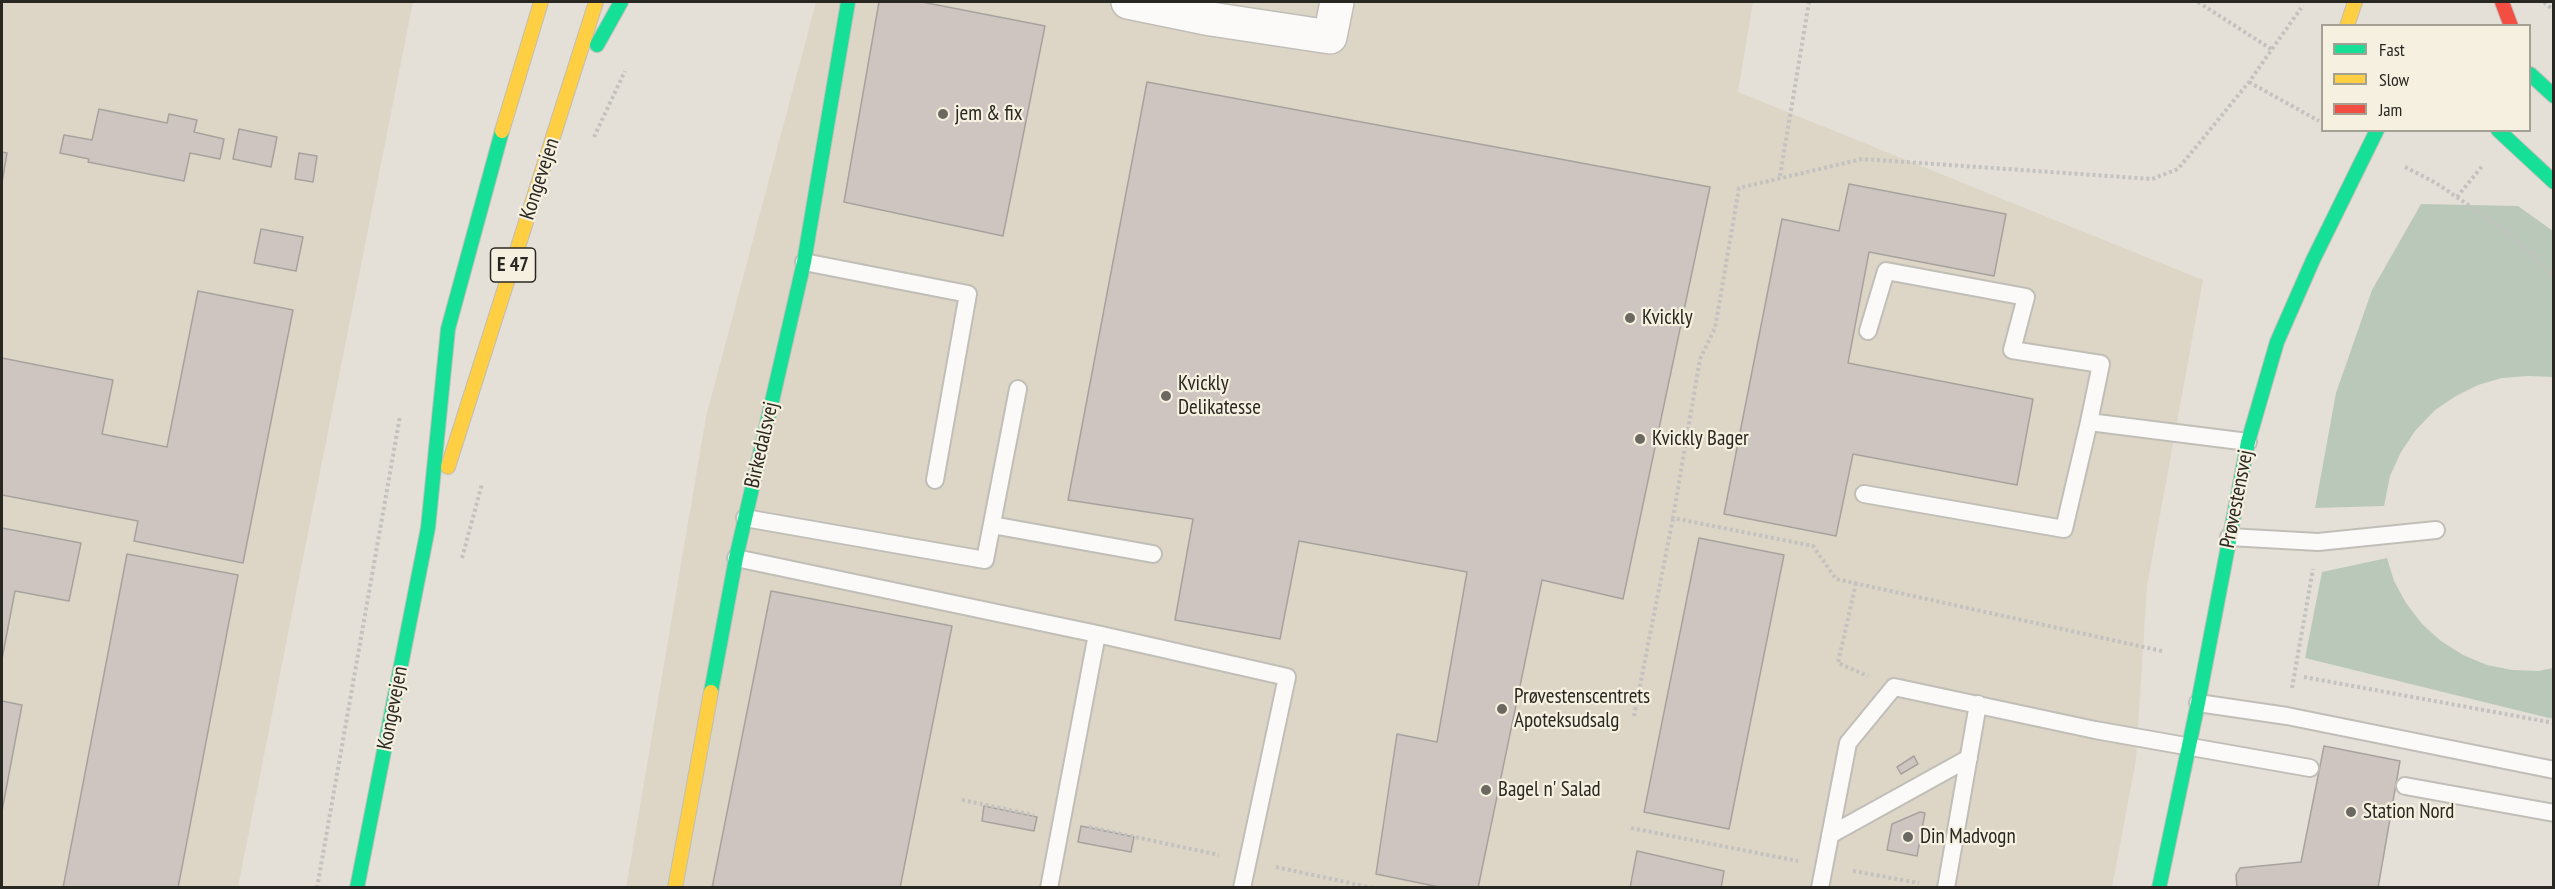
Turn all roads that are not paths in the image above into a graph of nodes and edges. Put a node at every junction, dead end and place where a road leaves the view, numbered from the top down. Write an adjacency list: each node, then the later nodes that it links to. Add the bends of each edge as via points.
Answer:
1 (541, 2): 26 (main road, Kongevejen / E 47, via 448,329)
2 (596, 2): 13 (main road, Kongevejen / E 47)
3 (621, 2): 13 (main road)
4 (848, 2): 17 (main road, Birkedalsvej)
5 (1128, 2): 6 (street, via 1330,37)
6 (1337, 2)
7 (2502, 2): 10 (main road)
8 (2348, 4): 9 (main road)
9 (2347, 24)
10 (2510, 24)
11 (2531, 76): 12 (main road)
12 (2553, 96)
13 (563, 108): 26 (main road, Kongevejen / E 47)
14 (2376, 132): 21 (main road, Prøvestensvej, via 2277,342)
15 (2500, 132): 16 (main road)
16 (2553, 182)
17 (804, 262): 22 (lane, via 968,294); 24 (main road, Birkedalsvej)
18 (1868, 332): 20 (lane, via 1886,271 2026,297 2012,350 2101,364)
19 (1018, 389): 25 (lane)
20 (2090, 422): 21 (lane); 23 (lane, via 2064,529)
21 (2248, 442): 28 (main road, Prøvestensvej)
22 (935, 480)
23 (1864, 494)
24 (745, 518): 25 (lane, via 985,560); 30 (main road, Birkedalsvej)
25 (992, 525): 29 (lane)
26 (428, 528): 41 (main road, Kongevejen / E 47)
27 (2436, 530): 28 (lane, via 2318,542)
28 (2229, 537): 32 (main road, Prøvestensvej)
29 (1153, 554)
30 (736, 558): 31 (lane); 42 (main road, Birkedalsvej)
31 (1096, 634): 43 (lane); 44 (lane, via 1287,677)
32 (2198, 703): 34 (main road, Prøvestensvej); 37 (lane, via 2287,716)
33 (1978, 704): 34 (lane); 35 (lane); 40 (lane, via 1893,687 1848,743)
34 (2188, 746): 36 (lane); 47 (main road, Prøvestensvej)
35 (1969, 758): 40 (lane); 46 (lane)
36 (2310, 768)
37 (2553, 770)
38 (2405, 786): 39 (lane)
39 (2553, 813)
40 (1830, 835): 45 (lane)
41 (357, 888)
42 (675, 888)
43 (1049, 888)
44 (1242, 888)
45 (1820, 888)
46 (1946, 888)
47 (2159, 888)

